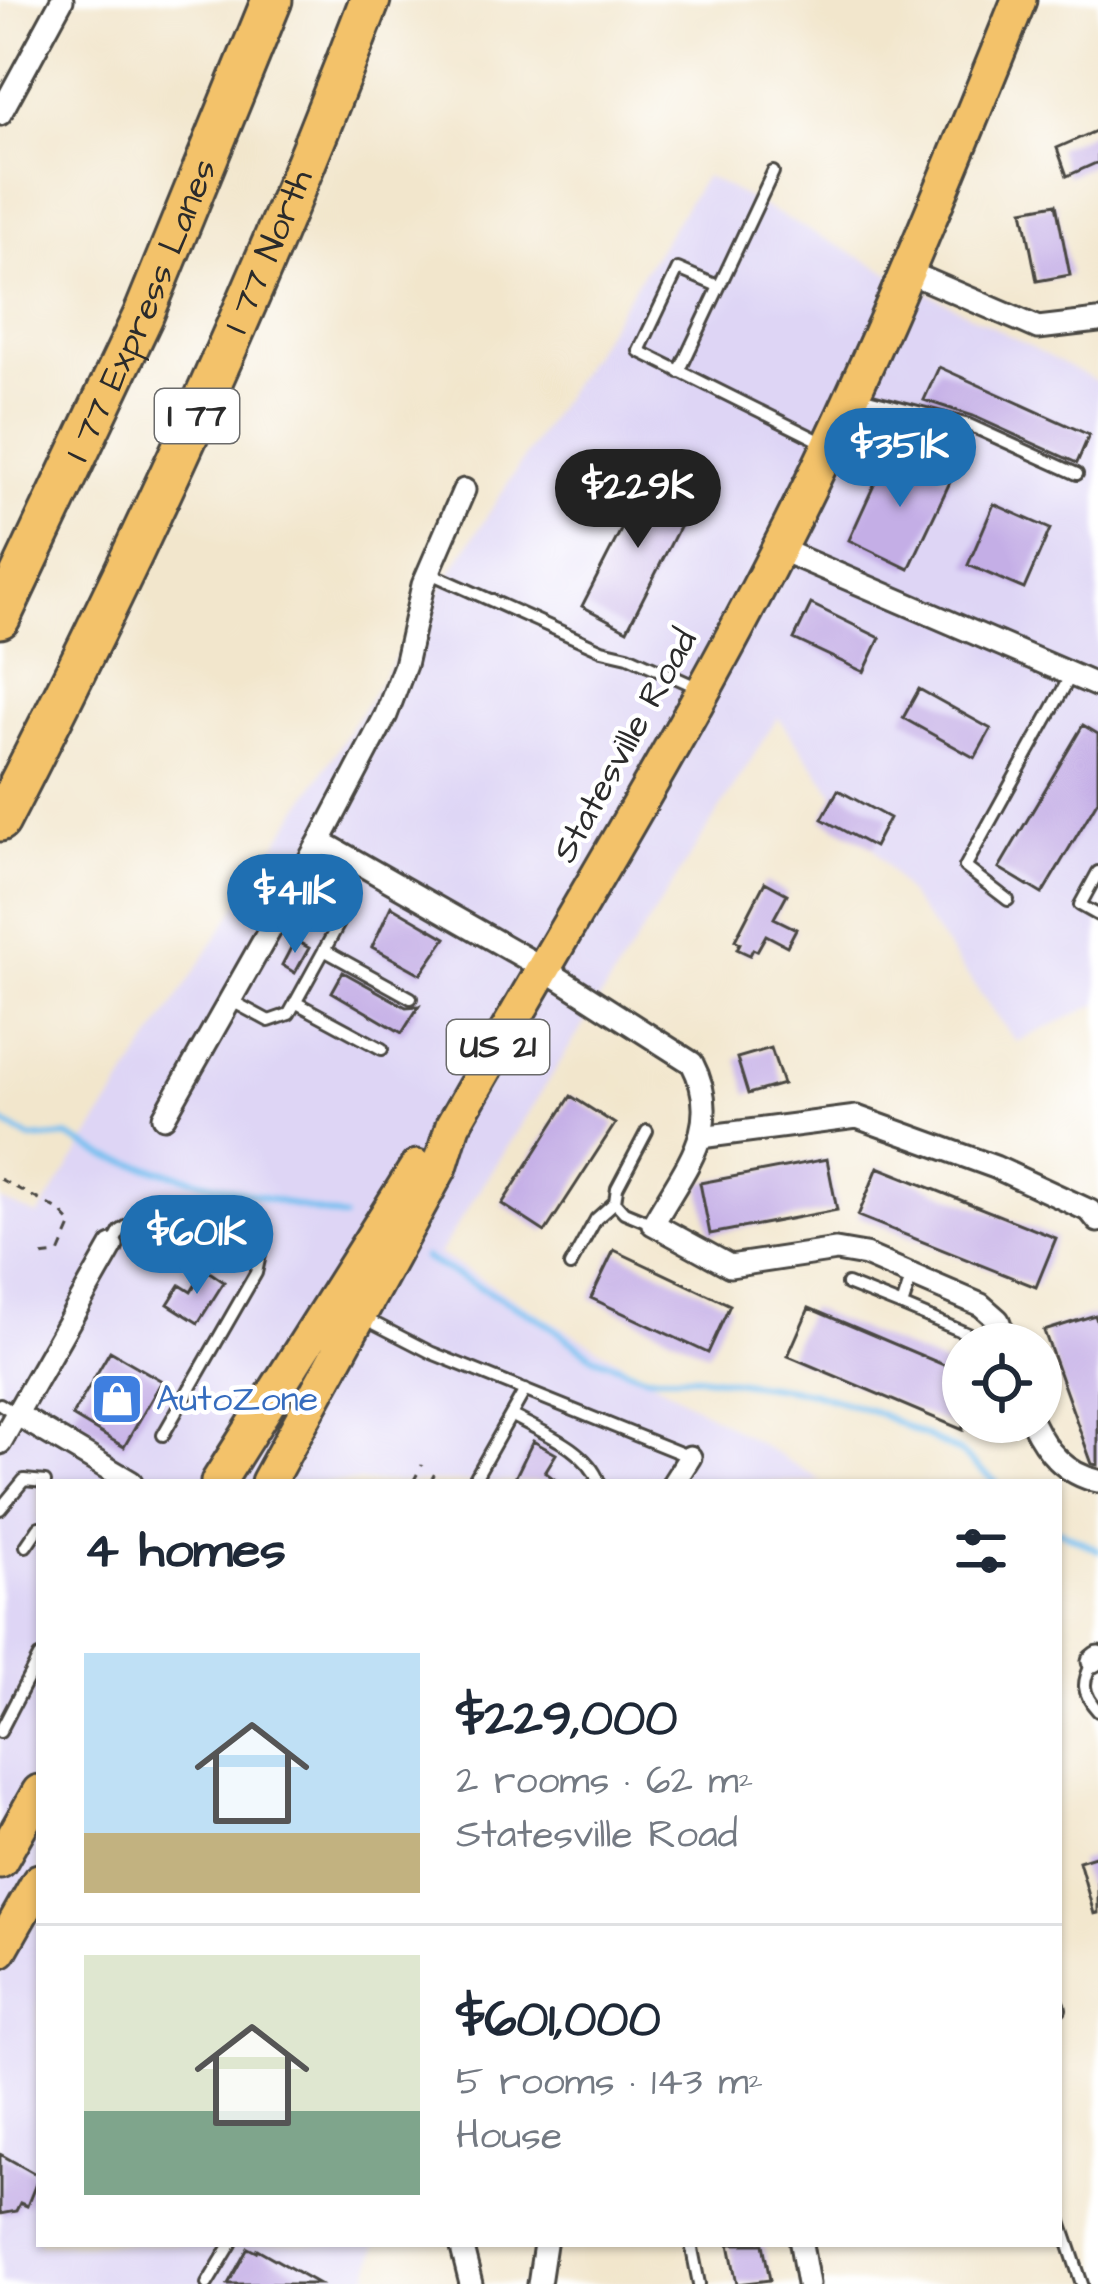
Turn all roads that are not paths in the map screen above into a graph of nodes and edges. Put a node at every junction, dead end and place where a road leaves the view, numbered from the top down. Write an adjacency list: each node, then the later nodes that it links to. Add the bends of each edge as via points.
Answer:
1 (62, 0): 7 (street)
2 (248, 0): 18 (highway, via 122,307)
3 (272, 0): 20 (highway, I 77 Express Lanes / I 77, via 143,316)
4 (346, 0): 24 (highway, I 77 Express Lanes / I 77, via 190,374)
5 (370, 0): 25 (highway, I 77 North / I 77, via 202,404)
6 (1019, 0): 9 (main road, Statesville Road / US 21)
7 (0, 114)
8 (773, 172): 10 (lane)
9 (908, 272): 11 (street, via 1038,328); 13 (main road, Statesville Road / US 21)
10 (718, 286): 12 (lane); 12 (lane, via 678,269 639,351)
11 (1098, 321)
12 (679, 372): 14 (lane)
13 (853, 395): 14 (main road, Statesville Road / US 21); 15 (lane, via 969,425)
14 (829, 446): 17 (main road, Statesville Road / US 21)
15 (1077, 474)
16 (464, 490): 19 (street)
17 (779, 549): 21 (street); 23 (main road, Statesville Road / US 21)
18 (0, 567)
19 (428, 572): 23 (lane); 26 (street, via 395,694)
20 (0, 619)
21 (1071, 675): 22 (street); 29 (lane, via 965,867)
22 (1098, 686)
23 (702, 689): 32 (main road, Statesville Road / US 21)
24 (0, 770)
25 (0, 821)
26 (320, 841): 27 (street); 34 (street)
27 (354, 860): 31 (lane, via 340,888 343,916); 32 (street)
28 (1098, 872): 30 (lane, via 1080,904)
29 (1008, 900)
30 (1098, 915)
31 (324, 950): 33 (lane); 35 (lane)
32 (543, 968): 38 (main road, Statesville Road / US 21); 40 (street, via 692,1063 704,1086)
33 (411, 998)
34 (230, 1000): 35 (lane, via 276,1021); 37 (street)
35 (295, 1002): 36 (lane)
36 (382, 1049)
37 (164, 1117)
38 (453, 1125): 49 (main road, Statesville Road / US 21, via 440,1167); 60 (main road, Statesville Road / US 21, via 423,1157)
39 (647, 1131): 41 (lane)
40 (700, 1137): 42 (street, via 857,1117 995,1167 1090,1210); 43 (street)
41 (615, 1202): 43 (lane); 45 (lane)
42 (1098, 1221)
43 (653, 1224): 46 (street, via 730,1266 836,1250)
44 (112, 1246): 53 (street); 55 (lane, via 146,1213 246,1236 260,1255)
45 (570, 1266)
46 (912, 1275): 48 (lane); 51 (street, via 981,1305)
47 (848, 1284): 48 (lane)
48 (902, 1306): 50 (lane)
49 (362, 1317): 52 (lane); 61 (main road, Statesville Road / US 21)
50 (942, 1323)
51 (999, 1323)
52 (525, 1390): 54 (lane); 58 (lane)
53 (8, 1409): 56 (street); 59 (street)
54 (511, 1415): 62 (lane); 63 (lane, via 577,1453)
55 (163, 1436)
56 (0, 1443)
57 (1042, 1443): 66 (street, via 1063,1465)
58 (690, 1457): 64 (street)
59 (126, 1479)
60 (220, 1479)
61 (270, 1479)
62 (475, 1479)
63 (598, 1479)
64 (676, 1479)
65 (36, 1481): 67 (lane, via 24,1480)
66 (1098, 1481)
67 (0, 1509)
68 (36, 1531): 69 (lane)
69 (26, 1546)
70 (1096, 1659): 72 (lane, via 1083,1680)
71 (36, 1664): 73 (lane)
72 (1098, 1711)
73 (0, 1732)
74 (36, 1797): 75 (main road)
75 (0, 1861)
76 (36, 1886): 77 (main road)
77 (0, 1950)
78 (1062, 2225): 89 (lane)
79 (229, 2247): 84 (lane)
80 (462, 2247): 85 (street)
81 (544, 2247): 86 (street)
82 (693, 2247): 87 (lane)
83 (802, 2247): 88 (street)
84 (207, 2284)
85 (471, 2284)
86 (539, 2284)
87 (700, 2284)
88 (808, 2284)
89 (1082, 2284)

